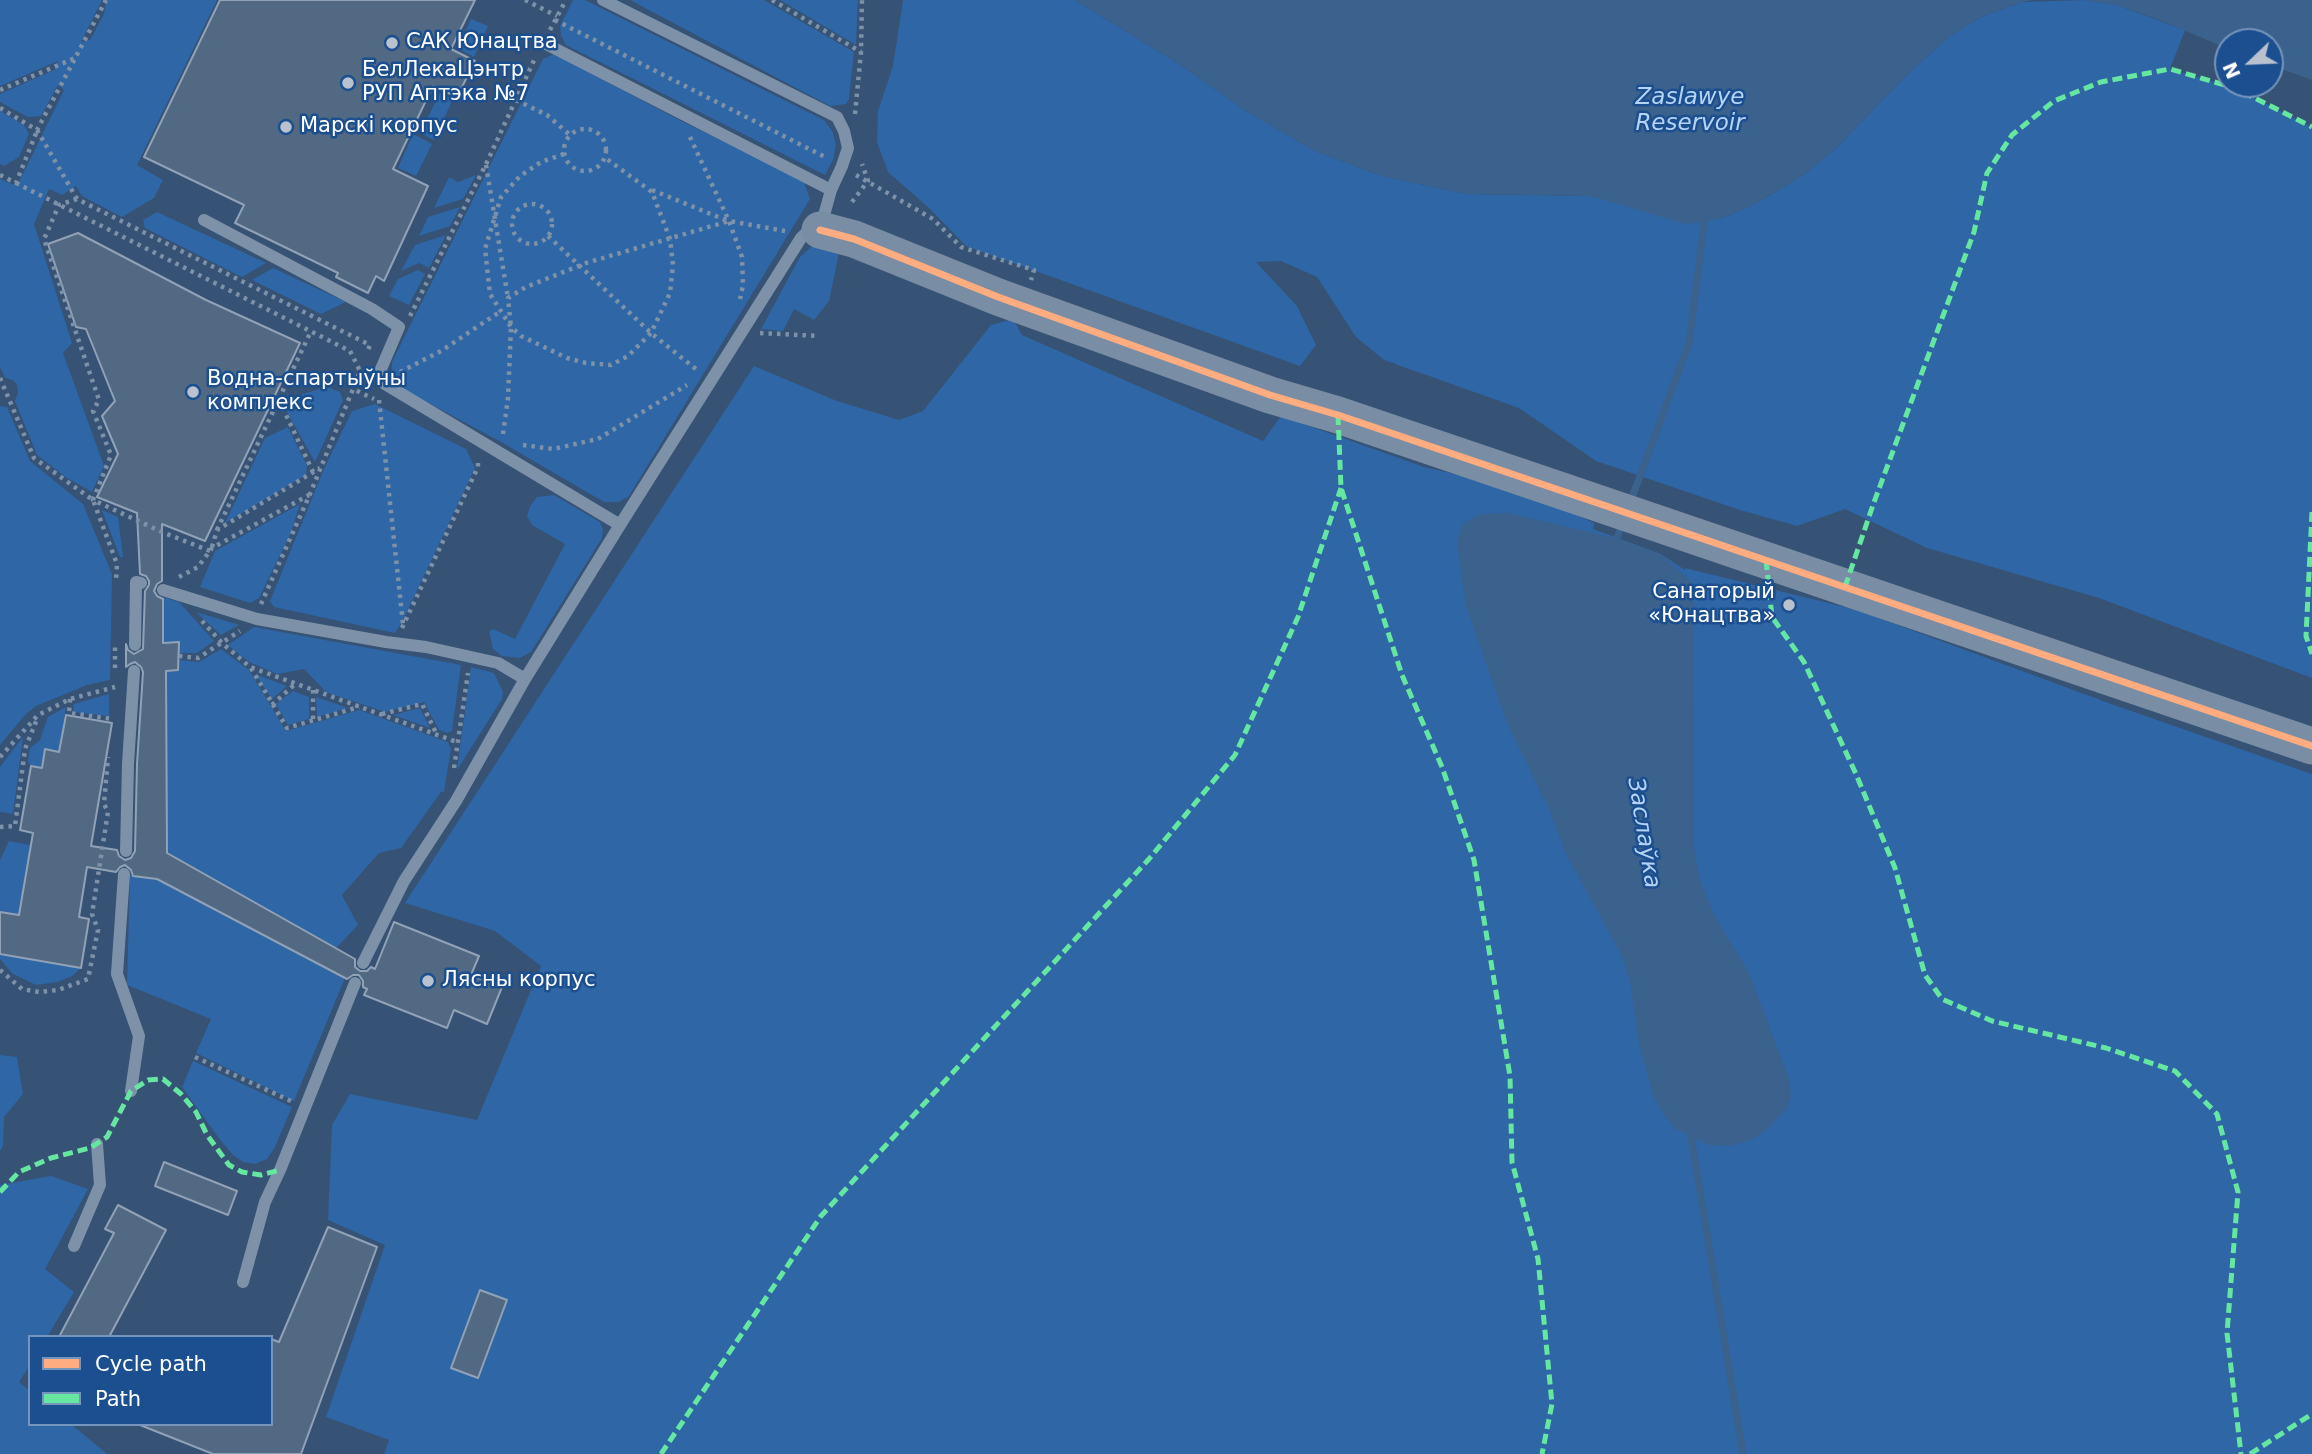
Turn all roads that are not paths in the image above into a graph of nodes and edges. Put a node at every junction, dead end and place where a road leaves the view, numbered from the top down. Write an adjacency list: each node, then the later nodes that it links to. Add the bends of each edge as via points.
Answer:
1 (603, 0): 3 (lane, via 836,117 848,148)
2 (544, 43): 3 (lane)
3 (831, 190): 5 (lane)
4 (204, 220): 6 (lane, via 399,327 381,369 385,384 497,445)
5 (820, 230): 6 (lane, via 810,229 801,238); 12 (street, via 855,239 1022,306 1270,395)
6 (620, 526): 11 (lane)
7 (141, 583): 9 (lane, via 136,582)
8 (163, 590): 11 (lane, via 183,591 256,618 498,663)
9 (135, 645)
10 (134, 671): 13 (lane)
11 (525, 679): 15 (lane, via 404,881)
12 (2312, 746)
13 (126, 851)
14 (124, 874): 17 (lane, via 117,974 139,1036)
15 (363, 963)
16 (355, 983): 20 (lane, via 265,1202)
17 (131, 1091)
18 (97, 1144): 19 (lane, via 100,1185)
19 (74, 1246)
20 (243, 1282)

